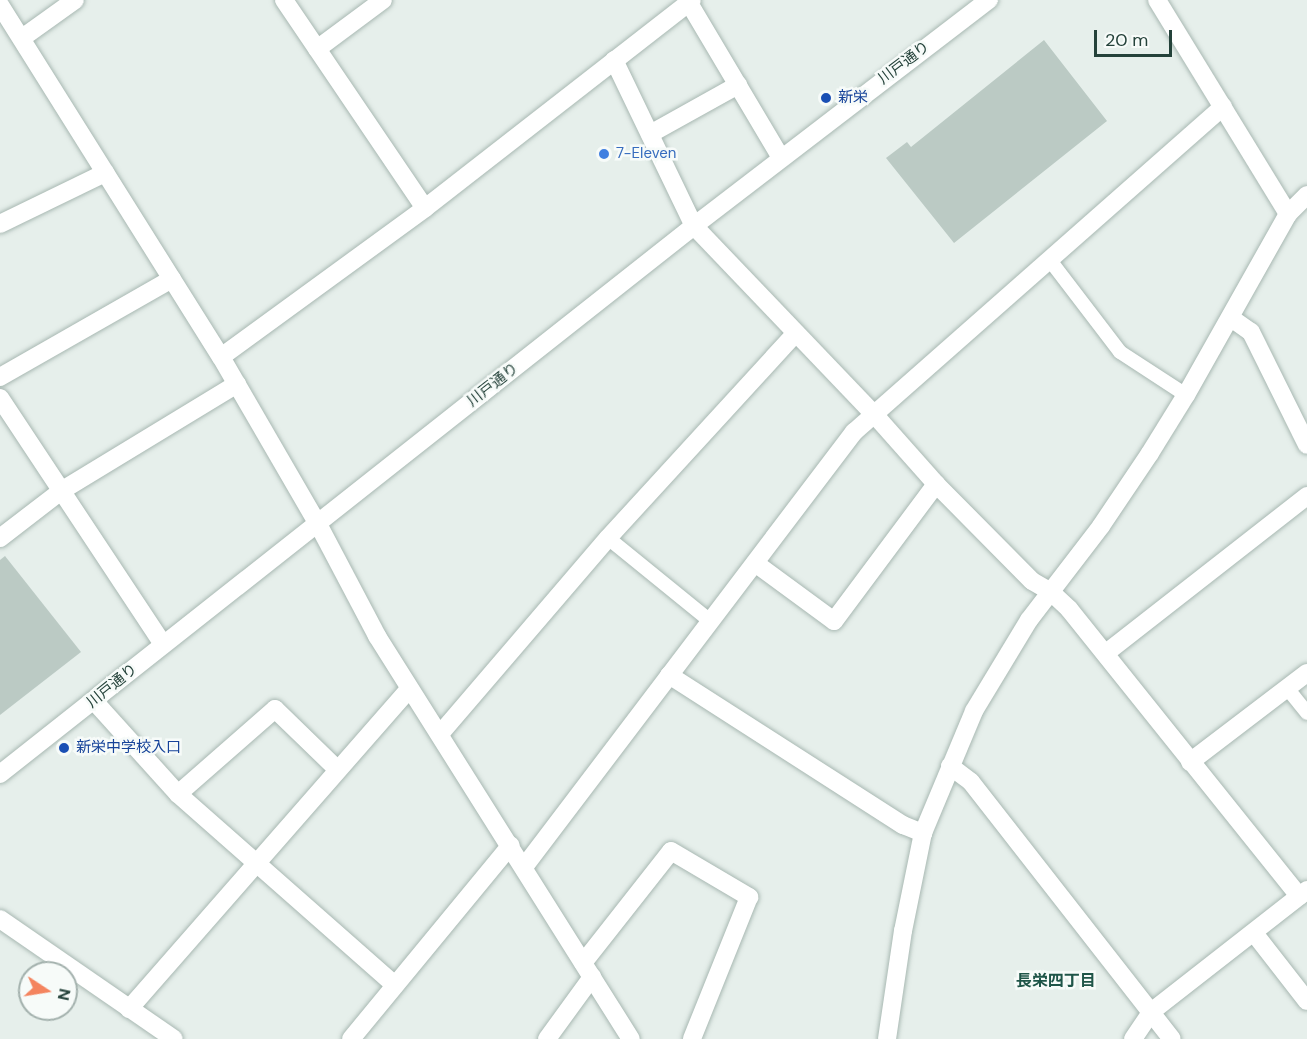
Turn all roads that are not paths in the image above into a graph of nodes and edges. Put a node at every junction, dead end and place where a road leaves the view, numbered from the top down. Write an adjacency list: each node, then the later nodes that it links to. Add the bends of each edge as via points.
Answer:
1 (75, 0): 8 (street)
2 (284, 0): 9 (street)
3 (383, 0): 9 (street)
4 (989, 0): 14 (street, 川戸通り)
5 (1157, 0): 12 (street)
6 (690, 1): 10 (street); 11 (street)
7 (1, 8): 8 (street)
8 (22, 38): 15 (street)
9 (317, 49): 17 (street)
10 (614, 60): 13 (street); 17 (street)
11 (738, 85): 13 (street); 14 (street)
12 (1223, 107): 18 (street); 21 (street)
13 (650, 134): 20 (street)
14 (781, 158): 20 (street, 川戸通り)
15 (105, 173): 19 (street); 22 (street)
16 (1307, 195): 18 (street)
17 (425, 208): 25 (street)
18 (1288, 214): 23 (street)
19 (0, 224)
20 (694, 226): 24 (street); 35 (street, 川戸通り)
21 (1049, 259): 28 (lane, via 1120,352); 30 (street)
22 (172, 279): 25 (street); 26 (street)
23 (1231, 318): 28 (street); 31 (street, via 1251,332)
24 (796, 333): 30 (street); 37 (street)
25 (221, 357): 27 (street)
26 (0, 377)
27 (237, 384): 33 (street); 35 (street)
28 (1186, 395): 39 (street, via 1101,526)
29 (0, 398): 33 (street)
30 (873, 413): 32 (street); 38 (street, via 854,432)
31 (1307, 445)
32 (936, 484): 38 (street, via 834,621); 39 (street, via 1032,581)
33 (61, 491): 36 (street); 41 (street)
34 (1307, 496): 42 (street)
35 (318, 524): 41 (street, 川戸通り); 46 (street, via 355,598)
36 (0, 538)
37 (608, 538): 40 (lane); 49 (street)
38 (755, 563): 40 (street)
39 (1051, 592): 42 (street); 51 (street, via 1029,620 974,711)
40 (710, 621): 44 (street)
41 (163, 644): 47 (street, 川戸通り)
42 (1106, 653): 50 (street)
43 (1307, 672): 45 (street)
44 (669, 675): 55 (street, via 903,825); 58 (street)
45 (1287, 688): 48 (lane); 50 (street)
46 (410, 689): 49 (street); 52 (street)
47 (94, 701): 53 (street, 川戸通り); 54 (street)
48 (1307, 713)
49 (440, 734): 56 (street)
50 (1190, 762): 59 (street)
51 (950, 766): 55 (street); 66 (street, via 970,782)
52 (337, 770): 54 (street, via 275,709); 57 (street)
53 (0, 774)
54 (178, 794): 57 (street)
55 (923, 833): 72 (street)
56 (511, 844): 58 (street); 63 (street)
57 (256, 862): 63 (street); 65 (street)
58 (524, 867): 62 (street)
59 (1303, 893): 61 (street)
60 (0, 919): 65 (street)
61 (1254, 933): 64 (street); 66 (street)
62 (588, 970): 69 (street); 70 (street); 71 (street, via 671,850 749,897)
63 (395, 985): 68 (street)
64 (1307, 1001)
65 (129, 1009): 67 (street)
66 (1151, 1012): 73 (street); 74 (street)
67 (174, 1039)
68 (351, 1039)
69 (547, 1039)
70 (631, 1039)
71 (692, 1039)
72 (887, 1039)
73 (1133, 1039)
74 (1172, 1039)

